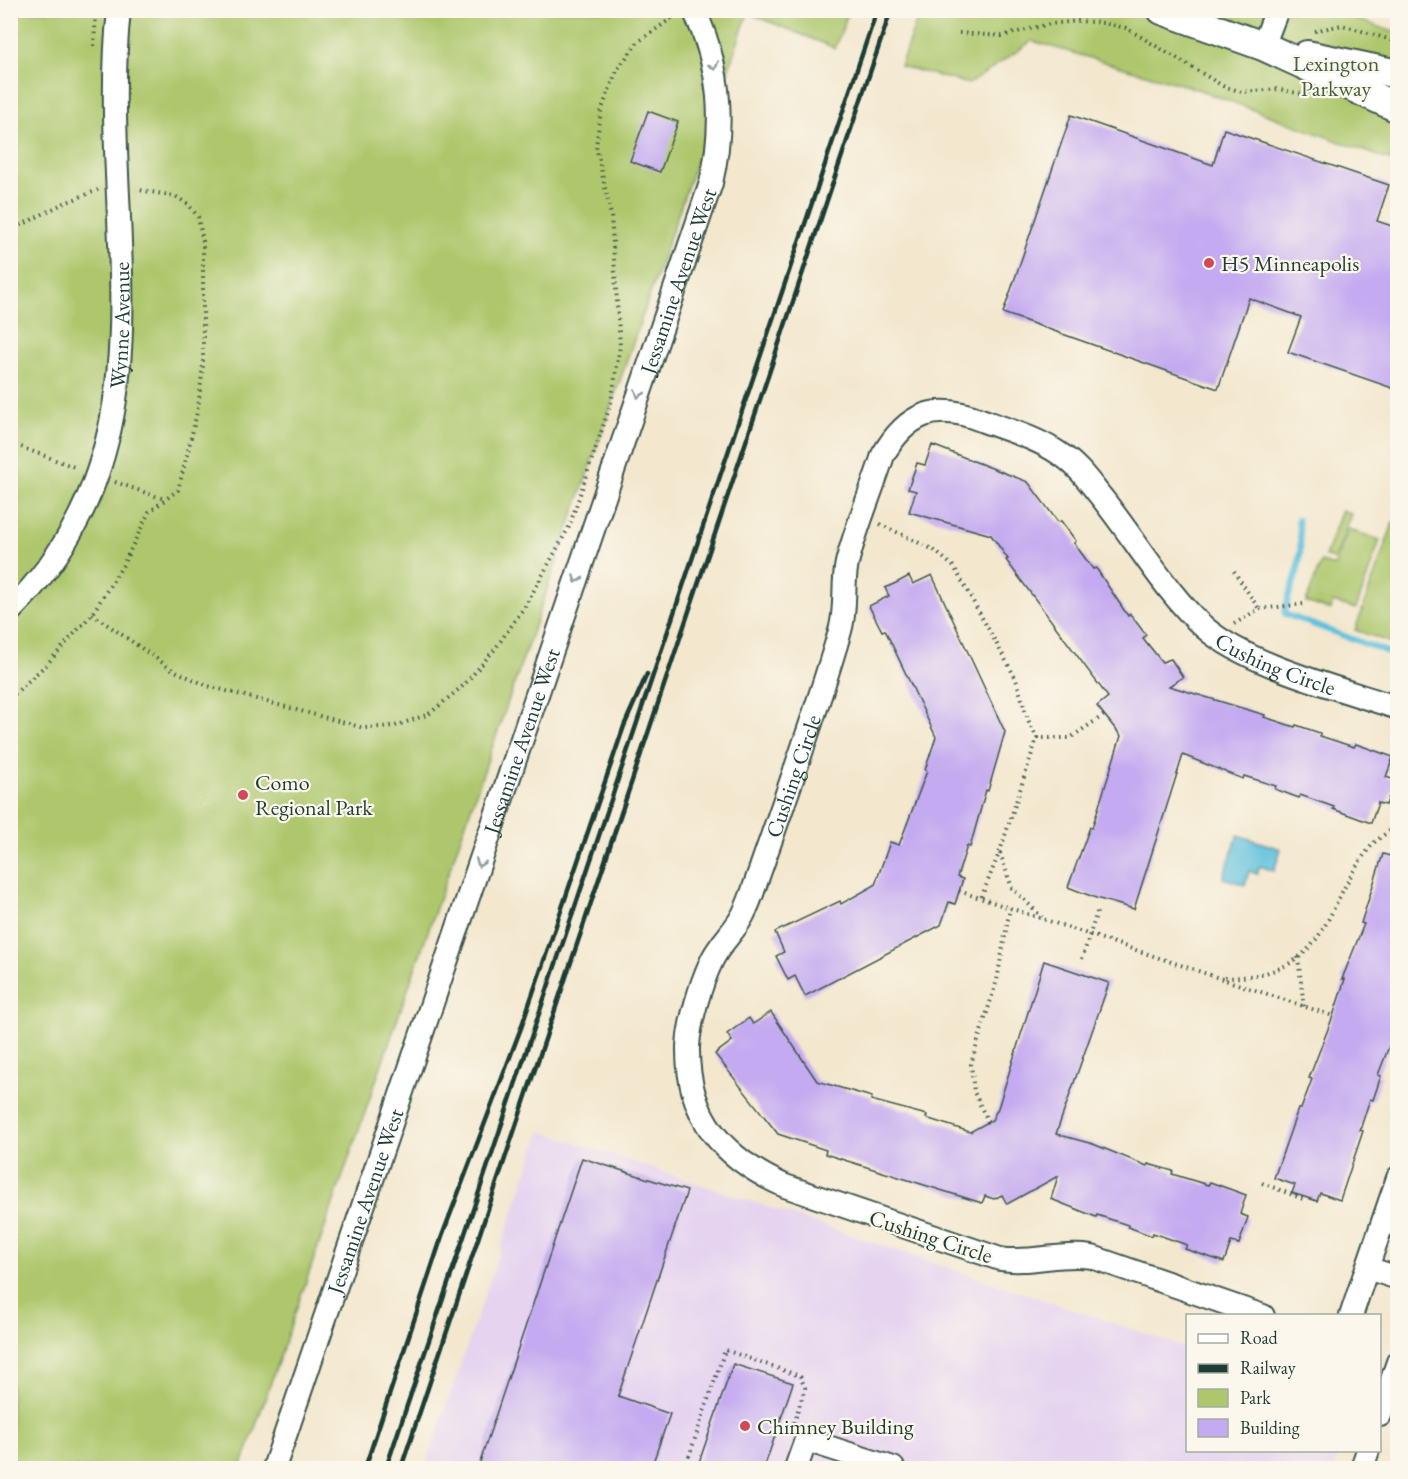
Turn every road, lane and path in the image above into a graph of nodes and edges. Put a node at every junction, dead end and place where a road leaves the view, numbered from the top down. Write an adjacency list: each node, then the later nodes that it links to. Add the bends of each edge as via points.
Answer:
1 (119, 10): 13 (street, Wynne Avenue)
2 (685, 10): 23 (path, via 638,42 617,70 601,111 596,146 611,215 620,346 611,403 569,527 526,605 464,685 429,714 395,726 364,728 208,686 173,670)
3 (694, 10): 54 (street, Jessamine Avenue West, one-way to 54, via 718,77 721,122 711,183)
4 (1162, 10): 9 (main road)
5 (1277, 10): 9 (street)
6 (959, 33): 11 (path, via 1002,36 1050,24 1104,23 1126,28 1222,86 1242,92 1279,89)
7 (1306, 34): 8 (path, via 1342,24)
8 (1398, 42)
9 (1263, 46): 10 (main road); 12 (main road)
10 (1398, 74)
11 (1312, 98)
12 (1398, 108)
13 (119, 191): 14 (path, via 83,194); 16 (street, Wynne Avenue, via 122,253 118,392); 17 (path, via 175,196 198,217 202,241 204,319 198,408 178,490)
14 (10, 231)
15 (10, 443): 16 (path)
16 (97, 475): 17 (path); 22 (street, Wynne Avenue, via 54,560)
17 (164, 499): 23 (path, via 149,512 123,565)
18 (862, 517): 24 (street, Cushing Circle, via 892,439 935,411 966,414 1043,444 1077,467 1187,609); 28 (path, via 916,539 954,567 1016,679); 48 (street, Cushing Circle, via 846,566 840,630 761,867 742,918 712,960 692,1020 688,1046 692,1089 705,1122 728,1151 762,1175 839,1204 1000,1259 1024,1262 1066,1255 1092,1257)
19 (1234, 571): 21 (path)
20 (1304, 604): 21 (path)
21 (1259, 609): 24 (path, via 1236,622)
22 (10, 611)
23 (92, 614): 25 (path)
24 (1219, 639): 26 (street, Cushing Circle, via 1251,657)
25 (10, 698)
26 (1398, 708)
27 (1104, 715): 28 (path, via 1070,738)
28 (1037, 738): 30 (path)
29 (1398, 825): 37 (path, via 1374,843 1322,934)
30 (1000, 851): 32 (path); 35 (path, via 1012,888)
31 (959, 891): 32 (path)
32 (981, 898): 33 (path)
33 (1010, 908): 35 (path); 42 (path, via 997,980 971,1064 974,1092)
34 (1097, 912): 36 (path)
35 (1045, 919): 36 (path)
36 (1090, 934): 38 (path); 39 (path)
37 (1298, 957): 39 (path, via 1258,974); 40 (path)
38 (1082, 959)
39 (1220, 978): 40 (path)
40 (1304, 1007): 41 (path)
41 (1333, 1017)
42 (988, 1122)
43 (1398, 1178): 46 (street)
44 (1262, 1183): 45 (path)
45 (1303, 1199)
46 (1367, 1268): 47 (street); 49 (street)
47 (1398, 1278)
48 (1257, 1314)
49 (1352, 1314)
50 (1398, 1362): 51 (street)
51 (1381, 1413)
52 (799, 1434): 55 (path, via 805,1388 800,1376 725,1350); 56 (street); 57 (street)
53 (1367, 1452): 58 (street)
54 (274, 1468)
55 (685, 1468)
56 (796, 1468)
57 (893, 1468)
58 (1362, 1468)

